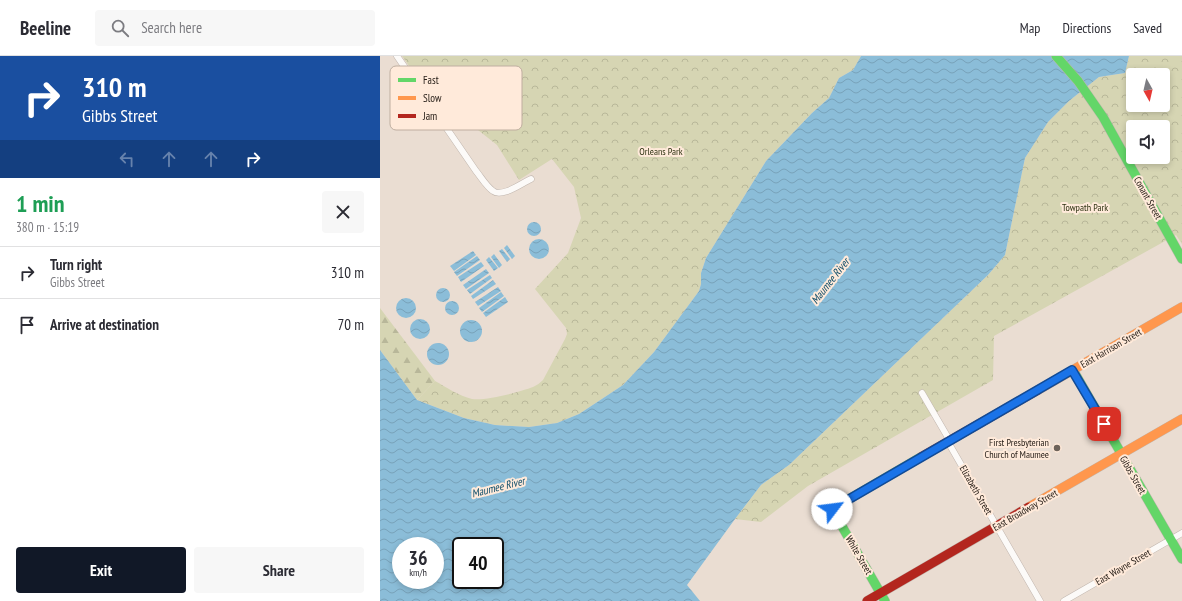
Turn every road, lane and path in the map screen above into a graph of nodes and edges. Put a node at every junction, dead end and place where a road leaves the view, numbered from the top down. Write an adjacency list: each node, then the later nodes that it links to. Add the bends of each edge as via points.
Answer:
1 (397, 56): 3 (street)
2 (1056, 56): 6 (street, Conant Street, via 1078,81 1102,117)
3 (404, 66)
4 (448, 130): 5 (street, via 494,192 506,191)
5 (531, 179)
6 (1182, 259)
7 (1182, 307): 8 (street, East Harrison Street)
8 (1072, 370): 11 (street, East Harrison Street); 12 (street, Gibbs Street)
9 (922, 393): 11 (street, Elizabeth Street)
10 (1182, 419): 12 (street, East Broadway Street)
11 (949, 441): 13 (street, East Harrison Street); 14 (street, Elizabeth Street)
12 (1121, 454): 14 (street, East Broadway Street); 16 (street, Gibbs Street)
13 (832, 509): 18 (street, White Street)
14 (997, 526): 18 (street, East Broadway Street); 20 (street, Elizabeth Street)
15 (1182, 533): 16 (street, East Wayne Street)
16 (1171, 539): 17 (street, Gibbs Street); 21 (street, East Wayne Street)
17 (1182, 559)
18 (883, 597): 19 (street, East Broadway Street)
19 (868, 601)
20 (1040, 601)
21 (1064, 601)

